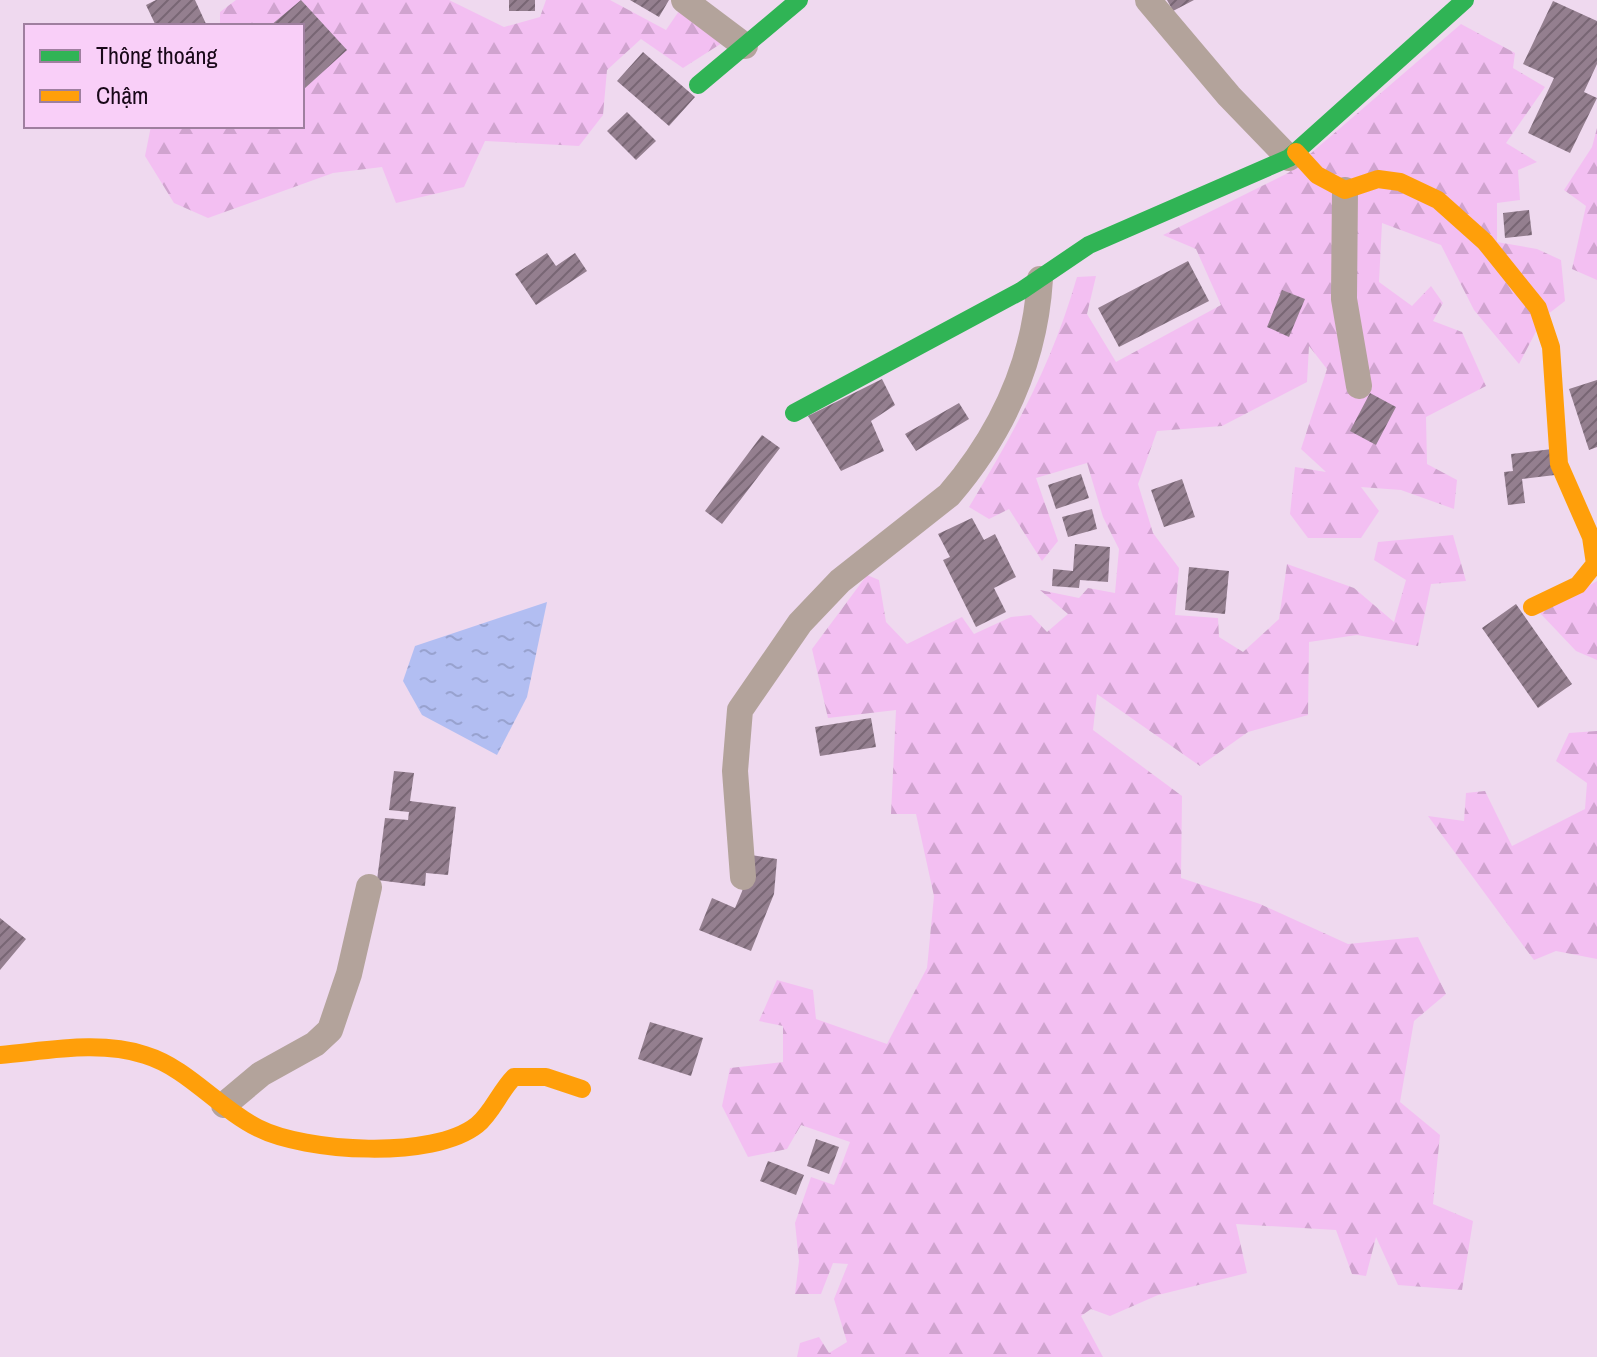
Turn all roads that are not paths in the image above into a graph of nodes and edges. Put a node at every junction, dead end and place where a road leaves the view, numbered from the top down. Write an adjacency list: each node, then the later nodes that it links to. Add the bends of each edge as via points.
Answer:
1 (684, 0): 5 (street)
2 (799, 0): 5 (street)
3 (1148, 0): 7 (street, via 1229,96)
4 (1465, 0): 7 (street)
5 (745, 46): 6 (street)
6 (698, 85)
7 (1287, 152): 8 (street); 9 (street, via 1089,245)
8 (1345, 190): 10 (street, via 1344,299); 12 (street, via 1379,178 1442,201 1474,228 1543,318 1559,462 1589,518 1596,563 1589,578)
9 (1040, 279): 11 (street); 13 (street, via 1030,353 1001,417 963,479 840,581 800,623 740,710 735,771)
10 (1359, 386)
11 (794, 413)
12 (1532, 607)
13 (743, 877)
14 (369, 887): 17 (street, via 330,1030)
15 (0, 1055): 17 (street, via 111,1049 148,1055)
16 (582, 1089): 17 (street, via 546,1077 514,1077 477,1125 455,1139 361,1149 307,1145 260,1129)
17 (224, 1105)

